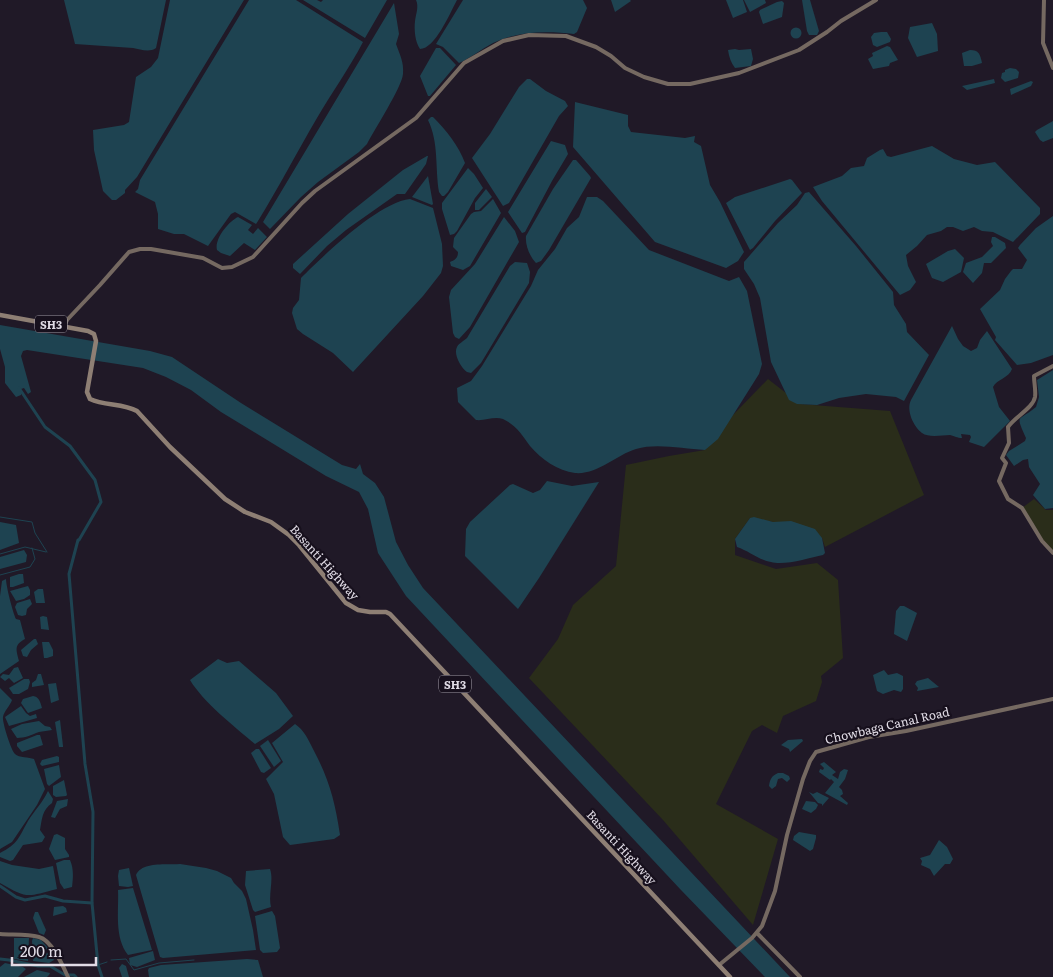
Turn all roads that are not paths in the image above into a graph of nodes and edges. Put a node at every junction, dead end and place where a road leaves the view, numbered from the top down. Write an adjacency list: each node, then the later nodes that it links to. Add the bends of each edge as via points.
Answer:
1 (876, 0): 5 (street, via 799,50 740,73 690,84 668,84 644,77 596,47 566,36 529,35 503,41 460,67 416,118 311,194 249,260 224,268 203,258 151,249 132,251)
2 (1044, 0): 3 (street, via 1043,43)
3 (1053, 68)
4 (0, 314): 5 (main road, SH3)
5 (64, 327): 11 (main road, Basanti Highway / SH3, via 95,335 87,392 90,399 130,408 140,414 232,504 270,522 294,540 346,603 358,610 386,612 395,618)
6 (1053, 366): 7 (street, via 1034,376 1033,402 1008,428 1009,443 1002,458 1006,463 999,481 1008,499 1022,508 1042,541)
7 (1053, 552)
8 (1053, 699): 9 (street, Chowbaga Canal Road, via 869,737 816,752 803,779 774,891)
9 (757, 933): 11 (street, Chowbaga Canal Road); 14 (street)
10 (0, 934): 12 (street, via 44,939)
11 (719, 965): 13 (main road, Basanti Highway / SH3)
12 (68, 977)
13 (730, 977)
14 (800, 977)

